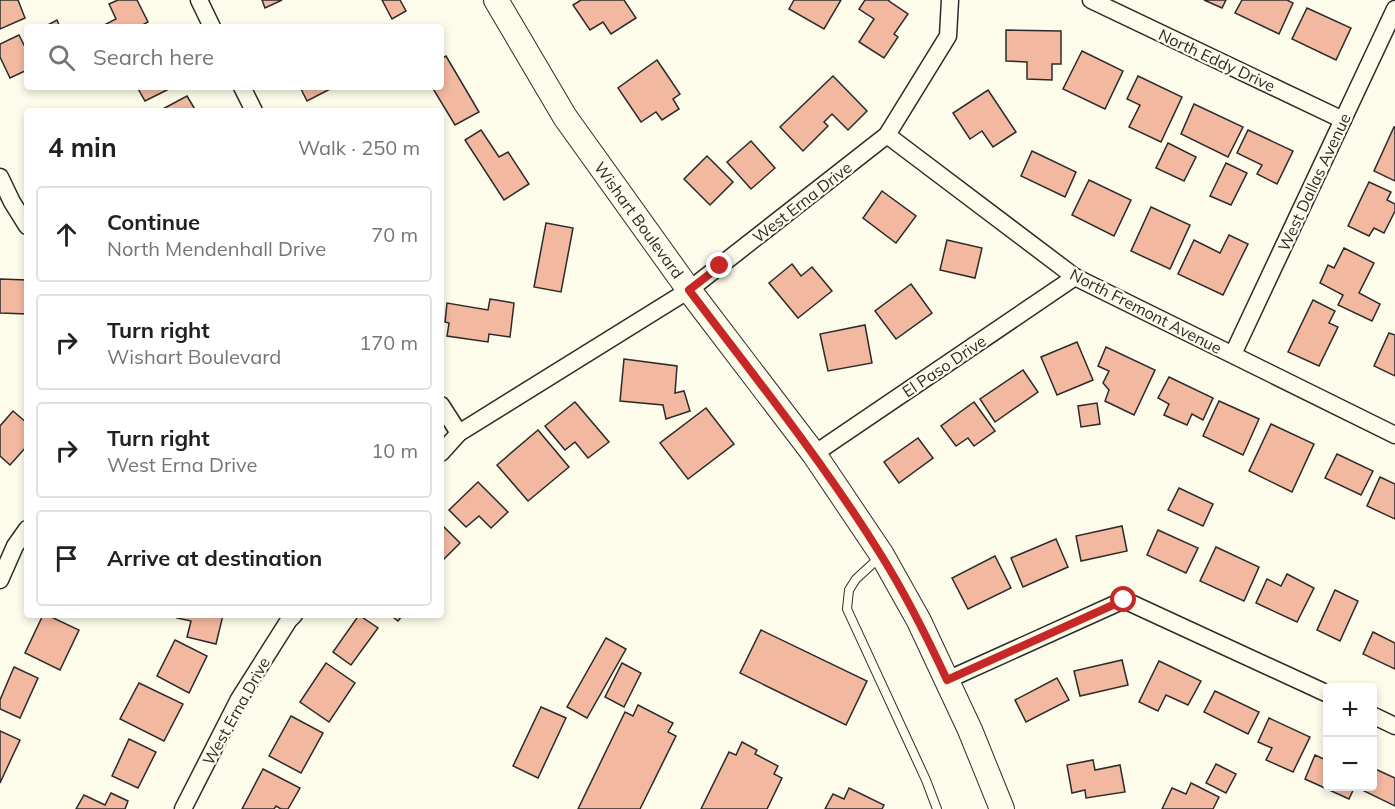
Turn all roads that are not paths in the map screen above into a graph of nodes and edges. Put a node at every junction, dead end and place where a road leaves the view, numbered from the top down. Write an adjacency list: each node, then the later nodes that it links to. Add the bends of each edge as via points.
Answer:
1 (199, 0): 6 (street)
2 (496, 0): 15 (street, Wishart Boulevard, via 565,117)
3 (950, 0): 10 (street, West Erna Drive, via 948,36)
4 (1091, 0): 9 (street, North Eddy Drive)
5 (1395, 9): 9 (street, West Dallas Avenue)
6 (211, 24)
7 (244, 90): 8 (street)
8 (252, 108)
9 (1343, 120): 16 (street, West Dallas Avenue)
10 (887, 135): 14 (street, North Fremont Avenue); 15 (street, West Erna Drive)
11 (0, 177): 12 (street)
12 (6, 206): 13 (street)
13 (24, 223)
14 (1075, 277): 16 (street, North Fremont Avenue); 21 (street, El Paso Drive)
15 (689, 290): 18 (street, West Erna Drive); 21 (street, Wishart Boulevard)
16 (1233, 354): 19 (street, North Fremont Avenue)
17 (444, 410): 18 (street)
18 (459, 433): 20 (street, West Erna Drive)
19 (1395, 435)
20 (444, 450)
21 (814, 454): 23 (street, Wishart Boulevard)
22 (24, 534): 24 (street)
23 (882, 555): 26 (street, Wishart Boulevard); 31 (lane, via 856,579 849,590 847,609)
24 (0, 580)
25 (289, 618): 30 (street, West Erna Drive, via 240,699)
26 (947, 680): 27 (street, via 1124,600); 32 (street, Wishart Boulevard)
27 (1323, 692)
28 (1377, 717): 29 (street)
29 (1395, 726)
30 (183, 809)
31 (937, 809)
32 (1002, 809)

